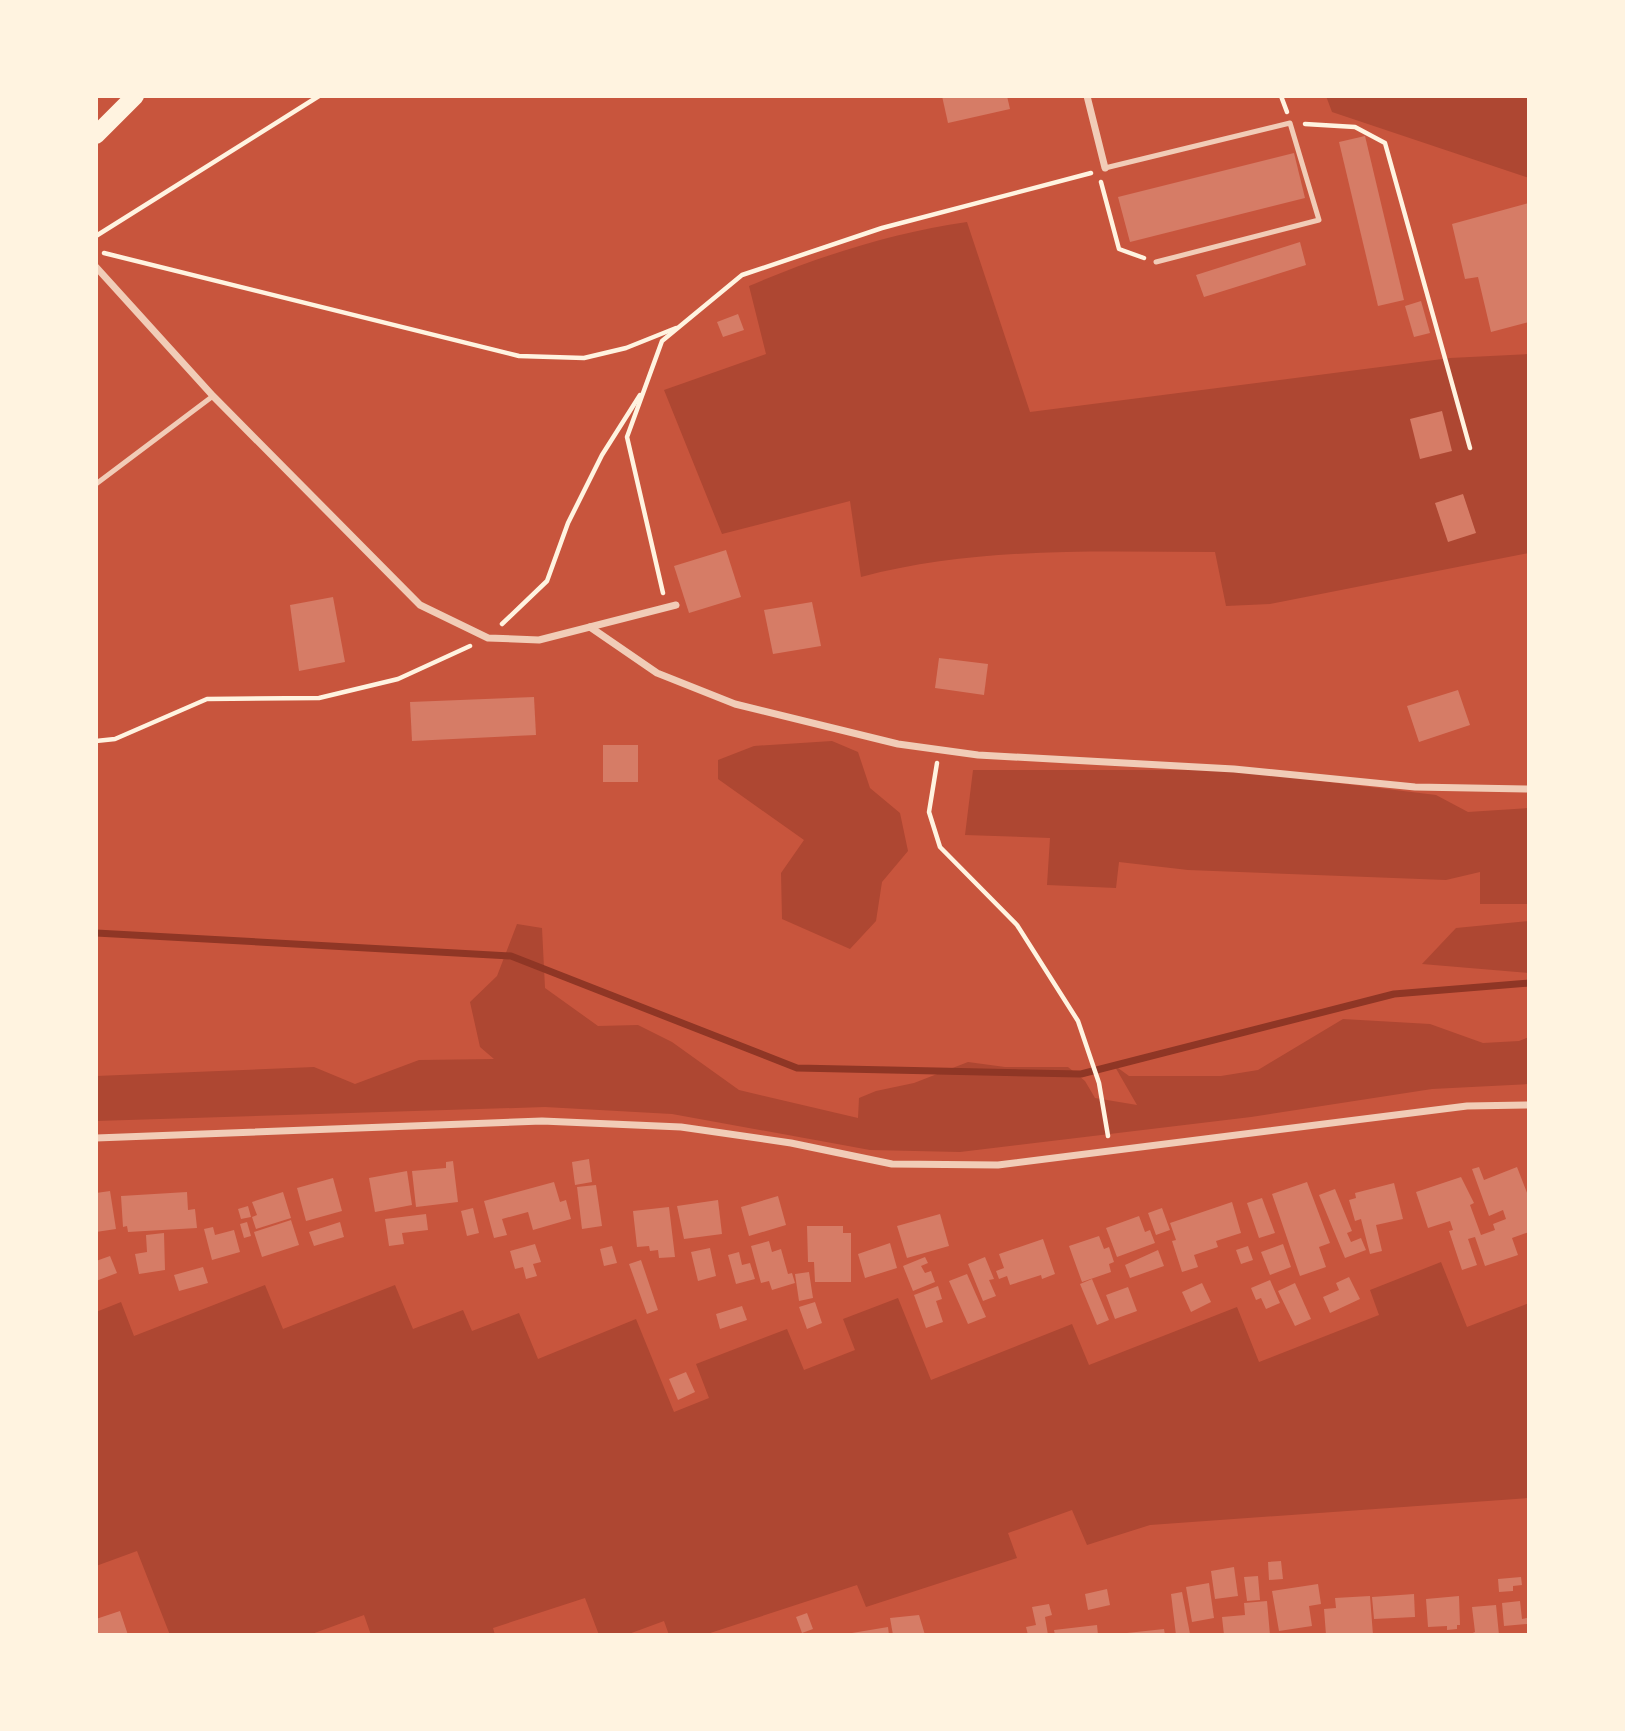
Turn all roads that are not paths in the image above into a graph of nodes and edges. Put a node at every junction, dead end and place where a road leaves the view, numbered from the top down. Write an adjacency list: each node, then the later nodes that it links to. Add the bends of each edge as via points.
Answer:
1 (135, 96): 3 (main road)
2 (1087, 96): 4 (street)
3 (96, 135)
4 (1105, 169): 5 (lane, via 1290,123 1320,220)
5 (1156, 262)
6 (96, 267): 7 (street)
7 (213, 396): 8 (lane); 10 (street, via 420,605 488,638 539,640)
8 (96, 484)
9 (676, 605): 10 (street)
10 (590, 627): 11 (street, via 657,674 735,705 898,744 978,755 1234,769 1415,787)
11 (1529, 789)
12 (1529, 1105): 13 (street, via 1467,1106 998,1165 892,1164 681,1127 542,1121)
13 (96, 1138)

